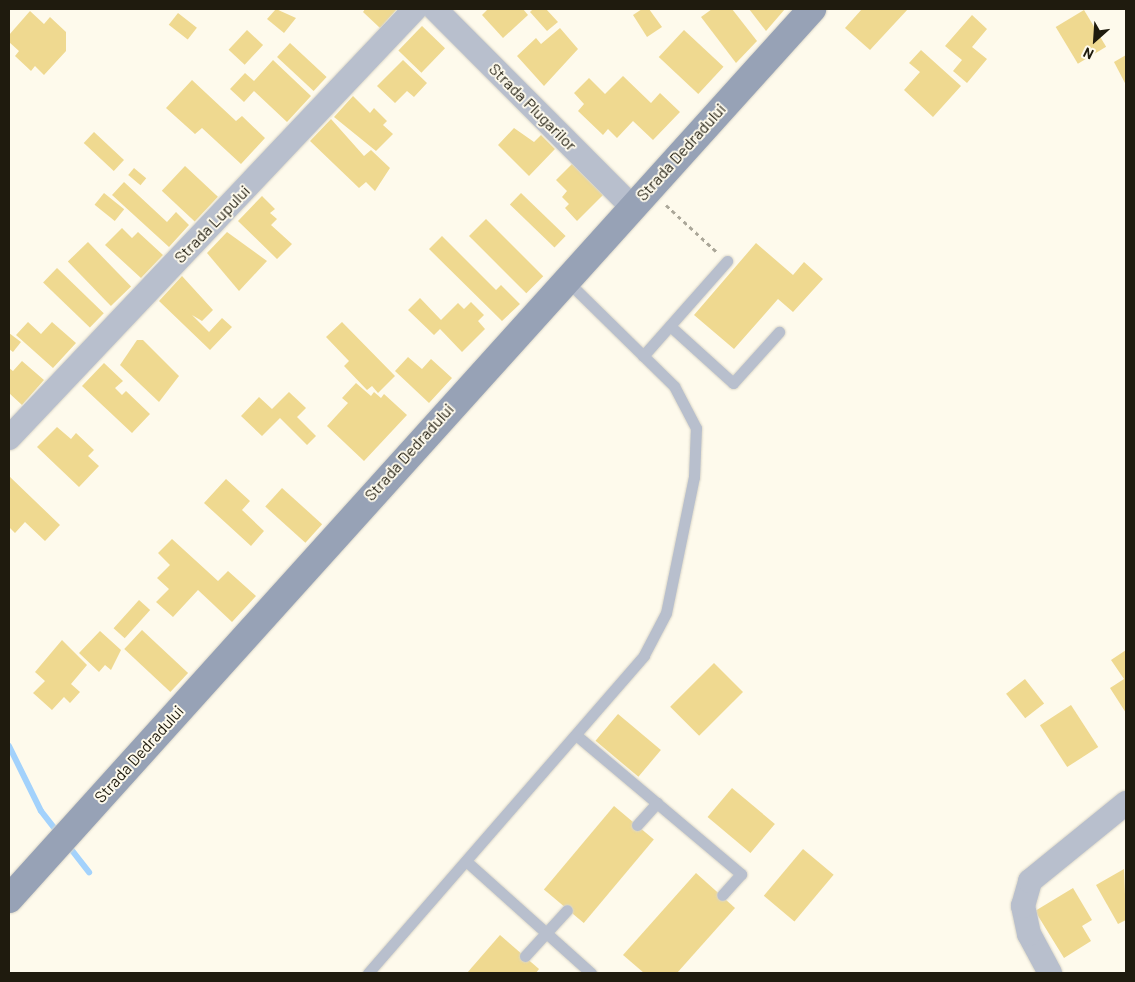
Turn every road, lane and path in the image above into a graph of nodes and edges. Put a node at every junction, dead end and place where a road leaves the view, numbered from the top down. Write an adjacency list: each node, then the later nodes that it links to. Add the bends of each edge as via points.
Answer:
1 (415, 9): 10 (street, Strada Lupului)
2 (435, 9): 4 (street, Strada Plugarilor)
3 (812, 9): 4 (main road, Strada Dedradului)
4 (639, 197): 5 (path); 6 (main road, Strada Dedradului)
5 (727, 260): 7 (lane)
6 (564, 279): 9 (lane); 17 (main road, Strada Dedradului)
7 (670, 326): 8 (lane, via 733,384); 9 (lane)
8 (779, 332)
9 (643, 356): 11 (lane, via 674,386 692,415 697,442 694,477 674,581 656,637)
10 (9, 438)
11 (576, 735): 12 (lane); 15 (lane)
12 (657, 803): 14 (lane); 16 (lane, via 741,874)
13 (1126, 804): 23 (street, via 1030,881 1025,915 1029,934)
14 (637, 825)
15 (466, 861): 19 (lane); 21 (lane)
16 (722, 895)
17 (9, 899)
18 (567, 910): 19 (lane)
19 (546, 933): 20 (lane); 22 (lane)
20 (525, 956)
21 (368, 973)
22 (591, 973)
23 (1050, 973)

